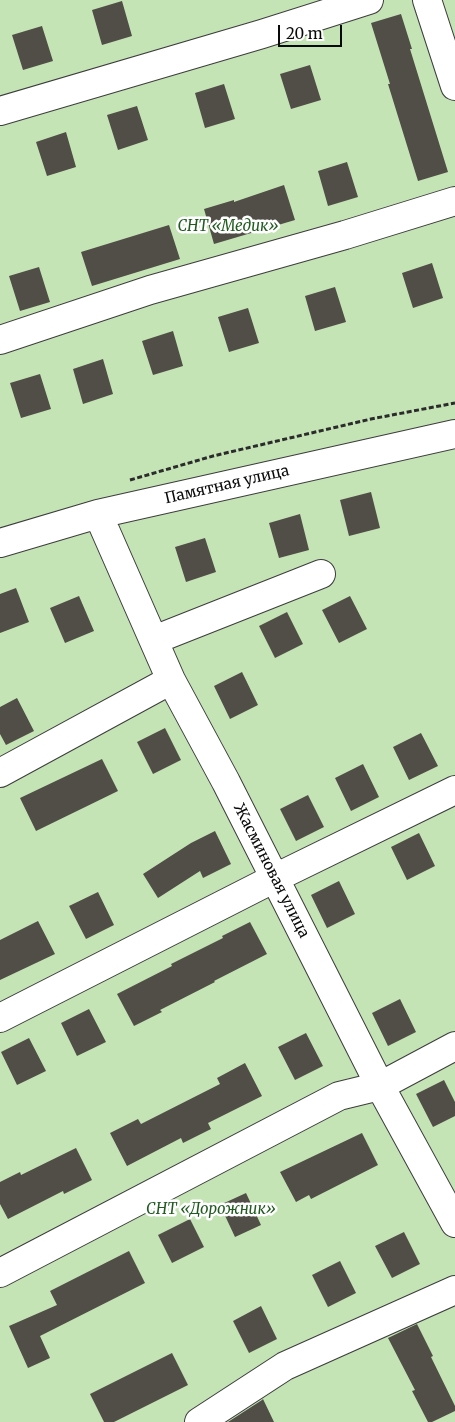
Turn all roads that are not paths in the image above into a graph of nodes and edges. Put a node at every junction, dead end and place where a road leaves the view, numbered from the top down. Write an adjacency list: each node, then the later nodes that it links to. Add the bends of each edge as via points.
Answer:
1 (369, 0): 4 (street)
2 (427, 0): 3 (street)
3 (455, 86)
4 (0, 111)
5 (455, 201): 6 (street, via 150,290)
6 (0, 340)
7 (455, 434): 8 (street, Памятная улица)
8 (98, 514): 9 (street, Памятная улица); 11 (street, Жасминовая улица)
9 (0, 543)
10 (321, 574): 11 (street)
11 (154, 640): 12 (street, Жасминовая улица)
12 (171, 680): 13 (street); 15 (street, Жасминовая улица)
13 (0, 773)
14 (455, 790): 15 (street)
15 (275, 878): 16 (street); 18 (street, Жасминовая улица)
16 (0, 1018)
17 (455, 1046): 18 (street)
18 (380, 1086): 19 (street, Жасминовая улица); 20 (street, via 339,1096)
19 (455, 1223)
20 (0, 1273)
21 (455, 1290): 22 (street, via 285,1366)
22 (199, 1422)

